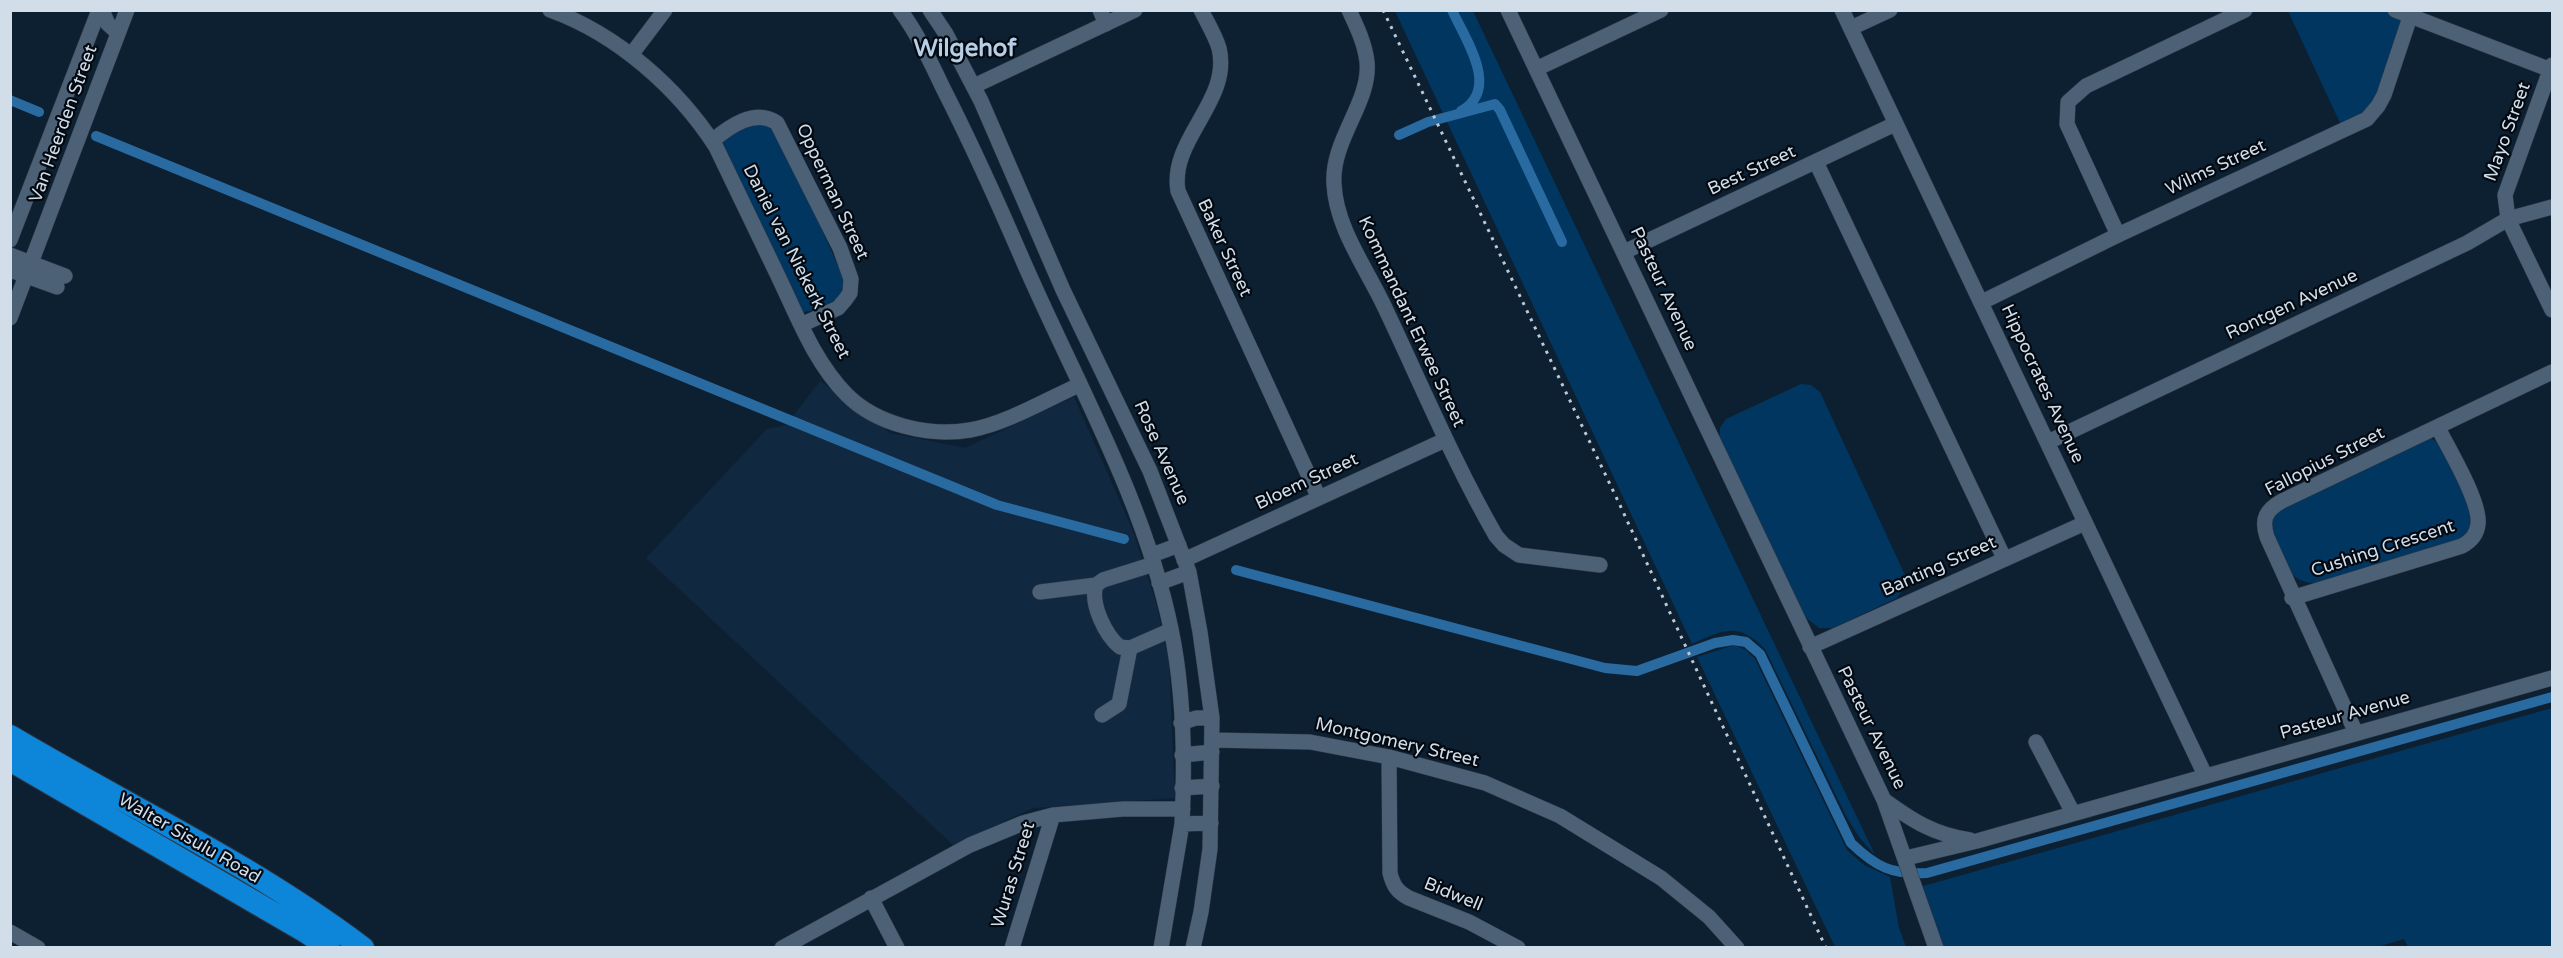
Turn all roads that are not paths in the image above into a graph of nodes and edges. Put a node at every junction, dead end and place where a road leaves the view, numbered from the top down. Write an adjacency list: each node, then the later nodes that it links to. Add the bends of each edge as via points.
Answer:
1 (101, 10): 19 (street); 33 (street, Van Heerden Street)
2 (127, 10): 19 (street, Van Heerden Street)
3 (550, 10): 20 (street, Daniel van Niekerk Street)
4 (665, 10): 20 (street)
5 (900, 10): 24 (street)
6 (930, 10): 21 (street, Rose Avenue)
7 (1136, 10): 16 (street)
8 (1201, 10): 52 (street, Baker Street, via 1218,46 1220,69 1218,84 1179,160 1178,191)
9 (1349, 10): 50 (street, Kommandant Erwee Street, via 1364,49 1366,74 1337,149 1336,202 1341,221)
10 (1508, 10): 23 (street, Pasteur Avenue)
11 (1661, 10): 23 (street)
12 (1842, 10): 18 (street, Hippocrates Avenue)
13 (1890, 10): 18 (street)
14 (2245, 10): 32 (street, via 2086,86 2068,102 2067,124)
15 (2395, 10): 17 (street)
16 (1103, 17): 25 (street)
17 (2410, 17): 22 (street); 32 (street, Wilms Street, via 2384,95 2367,119)
18 (1851, 28): 27 (street, Hippocrates Avenue)
19 (118, 33): 37 (street, Van Heerden Street)
20 (632, 56): 28 (street, Daniel van Niekerk Street, via 674,96)
21 (963, 65): 24 (street); 25 (street, Rose Avenue)
22 (2552, 68): 31 (street, Mayo Street, via 2505,195)
23 (1536, 69): 34 (street, Pasteur Avenue)
24 (939, 78): 26 (street)
25 (977, 93): 26 (street); 43 (street, Rose Avenue)
26 (956, 113): 44 (street)
27 (1895, 124): 29 (street, Best Street); 39 (street, Hippocrates Avenue)
28 (712, 141): 42 (street, Daniel van Niekerk Street); 42 (street, Opperman Street, via 744,120 760,117 777,123 840,248 851,279 850,293 838,308)
29 (1816, 162): 34 (street, Best Street); 55 (street)
30 (2553, 207): 31 (street, Rontgen Avenue)
31 (2508, 219): 40 (street, Mayo Street); 51 (street, Rontgen Avenue, via 2467,243)
32 (2118, 235): 39 (street, Wilms Street)
33 (10, 240)
34 (1624, 252): 63 (street, Pasteur Avenue)
35 (10, 255): 37 (street)
36 (10, 270): 37 (street)
37 (30, 271): 38 (street); 41 (street, Van Heerden Street)
38 (61, 282)
39 (1982, 302): 51 (street, Hippocrates Avenue)
40 (2553, 310)
41 (10, 318)
42 (801, 325): 46 (street, Daniel van Niekerk Street, via 819,359 848,396 880,416 920,431 970,430)
43 (1094, 358): 44 (street); 47 (street, Rose Avenue)
44 (1071, 369): 46 (street)
45 (2553, 372): 49 (street, Fallopius Street)
46 (1079, 385): 48 (street)
47 (1112, 392): 48 (street); 54 (street, Rose Avenue, via 1150,471)
48 (1088, 404): 56 (street, via 1126,487)
49 (2439, 428): 62 (street, Fallopius Street, via 2270,508 2264,526); 62 (street, Cushing Crescent, via 2478,514 2476,533 2470,541)
50 (1445, 440): 52 (street, Bloem Street); 57 (street, Kommandant Erwee Street, via 1488,523 1504,545 1533,558)
51 (2048, 442): 53 (street, Hippocrates Avenue)
52 (1319, 498): 58 (street, Bloem Street)
53 (2085, 523): 55 (street, Banting Street); 79 (street, Hippocrates Avenue)
54 (1179, 545): 56 (street); 58 (street, Rose Avenue)
55 (2004, 558): 65 (street, Banting Street)
56 (1153, 560): 59 (street); 60 (street)
57 (1600, 565)
58 (1187, 566): 59 (street, Bloem Street); 70 (street, Rose Avenue)
59 (1159, 583): 64 (street)
60 (1096, 585): 61 (street); 67 (street, via 1092,597 1108,633 1120,647)
61 (1040, 592)
62 (2292, 598): 72 (street, Fallopius Street)
63 (1799, 624): 65 (street, via 1818,635); 66 (street, Pasteur Avenue)
64 (1171, 630): 67 (street); 71 (street)
65 (1837, 636): 66 (street, Banting Street)
66 (1810, 647): 82 (street, Pasteur Avenue)
67 (1130, 648): 69 (street, via 1119,704)
68 (2553, 678): 72 (street, Pasteur Avenue)
69 (1101, 715)
70 (1212, 718): 71 (street); 75 (street, Rose Avenue)
71 (1181, 723): 76 (street)
72 (2356, 733): 79 (street, Pasteur Avenue)
73 (10, 736): 89 (highway, Walter Sisulu Road)
74 (2036, 742): 83 (street)
75 (1212, 746): 76 (street, Montgomery Street); 77 (street, Montgomery Street, via 1310,742); 80 (street, Rose Avenue)
76 (1182, 755): 81 (street)
77 (1389, 757): 103 (street, Bidwell, via 1393,884 1408,898 1469,922); 104 (street, Montgomery Street, via 1485,783 1560,816 1662,878 1709,917)
78 (10, 760): 89 (highway, Walter Sisulu Road)
79 (2205, 775): 83 (street, Pasteur Avenue)
80 (1212, 786): 81 (street); 86 (street, Rose Avenue)
81 (1182, 788): 85 (street)
82 (1884, 800): 87 (street, via 1940,834); 88 (street, Pasteur Avenue)
83 (2073, 813): 87 (street, Pasteur Avenue)
84 (1053, 815): 85 (street, via 1123,809); 90 (street, via 970,845); 99 (street, Wuras Street)
85 (1183, 817): 86 (street); 100 (street)
86 (1211, 822): 91 (street, Rose Avenue)
87 (1977, 841): 88 (street, Pasteur Avenue)
88 (1906, 860): 105 (street)
89 (208, 861): 92 (highway, Walter Sisulu Road)
90 (871, 898): 97 (street); 98 (street)
91 (1201, 912): 101 (street, Rose Avenue); 102 (street)
92 (312, 923): 95 (highway, Walter Sisulu Road); 96 (highway, Walter Sisulu Road)
93 (10, 932): 94 (street)
94 (38, 948)
95 (329, 948)
96 (363, 948)
97 (782, 948)
98 (897, 948)
99 (1012, 948)
100 (1161, 948)
101 (1193, 948)
102 (1203, 948)
103 (1518, 948)
104 (1737, 948)
105 (1936, 948)

